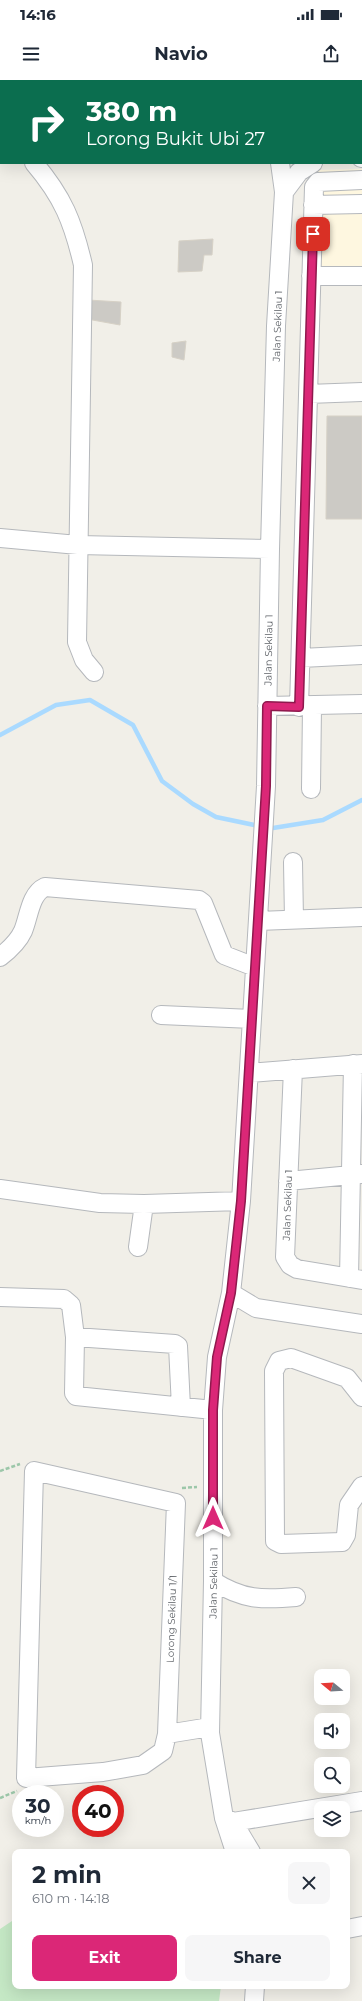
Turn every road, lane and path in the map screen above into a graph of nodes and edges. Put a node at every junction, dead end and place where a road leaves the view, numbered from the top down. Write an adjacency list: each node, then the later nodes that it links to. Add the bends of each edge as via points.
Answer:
1 (35, 164): 13 (street, via 70,216 83,265)
2 (280, 164): 5 (street, Jalan Sekilau 1)
3 (311, 164): 5 (street, via 299,172)
4 (362, 180): 7 (street, via 318,182 314,187)
5 (284, 192): 14 (street, Jalan Sekilau 1, via 276,326)
6 (362, 204): 7 (street)
7 (314, 205): 8 (street)
8 (312, 276): 9 (street); 11 (street)
9 (362, 276)
10 (362, 392): 11 (street)
11 (308, 394): 16 (street)
12 (0, 538): 13 (street)
13 (78, 545): 14 (street); 17 (street, via 77,642 84,660)
14 (270, 549): 19 (street, Jalan Sekilau 1)
15 (362, 655): 16 (street)
16 (300, 658): 20 (street)
17 (94, 672)
18 (362, 704): 20 (street)
19 (267, 706): 20 (street); 25 (street, Jalan Sekilau 1, via 266,786)
20 (306, 706): 21 (street)
21 (310, 789)
22 (293, 862): 24 (street)
23 (362, 917): 24 (street)
24 (294, 920): 25 (street)
25 (258, 921): 27 (street, Jalan Sekilau 1)
26 (0, 957): 27 (street, via 23,932 35,894 45,887 199,900 203,903 224,955)
27 (255, 967): 29 (street, Jalan Sekilau 1)
28 (161, 1014): 29 (street)
29 (252, 1019): 32 (street, Jalan Sekilau 1)
30 (358, 1064): 31 (street); 33 (street)
31 (292, 1069): 32 (street); 34 (street, Jalan Sekilau 1)
32 (249, 1073): 36 (street, Jalan Sekilau 1)
33 (356, 1175): 34 (street); 39 (street)
34 (288, 1181): 39 (street, Jalan Sekilau 1, via 285,1257 290,1265 297,1269)
35 (0, 1189): 37 (street, via 100,1203)
36 (241, 1201): 37 (street); 40 (street, Jalan Sekilau 1)
37 (144, 1204): 38 (street)
38 (138, 1247)
39 (356, 1279)
40 (231, 1293): 42 (street, via 256,1308); 46 (street, Jalan Sekilau 1, via 217,1357)
41 (0, 1297): 43 (street, via 68,1301 71,1305)
42 (362, 1324)
43 (75, 1337): 45 (street, via 176,1344); 45 (street, via 76,1396)
44 (362, 1397): 47 (street, via 347,1378 290,1358 279,1361 274,1371 275,1541 342,1542 346,1535 349,1505)
45 (181, 1407): 46 (street)
46 (213, 1410): 48 (street, Jalan Sekilau 1)
47 (362, 1486)
48 (214, 1581): 49 (street, via 229,1591 246,1597 267,1600); 50 (street, Jalan Sekilau 1)
49 (296, 1597)
50 (210, 1727): 51 (street); 53 (street, Jalan Sekilau 1, via 211,1743)
51 (167, 1734): 51 (street, Lorong Sekilau 1/1, via 176,1503 34,1471 26,1778 102,1772 143,1765 162,1751)
52 (362, 1801): 53 (street)
53 (229, 1820): 54 (street, Jalan Sekilau 1); 55 (street)
54 (234, 1849)
55 (249, 1849)
56 (362, 1926): 57 (street)
57 (350, 1928)
58 (255, 1989): 59 (street)
59 (254, 2001)

